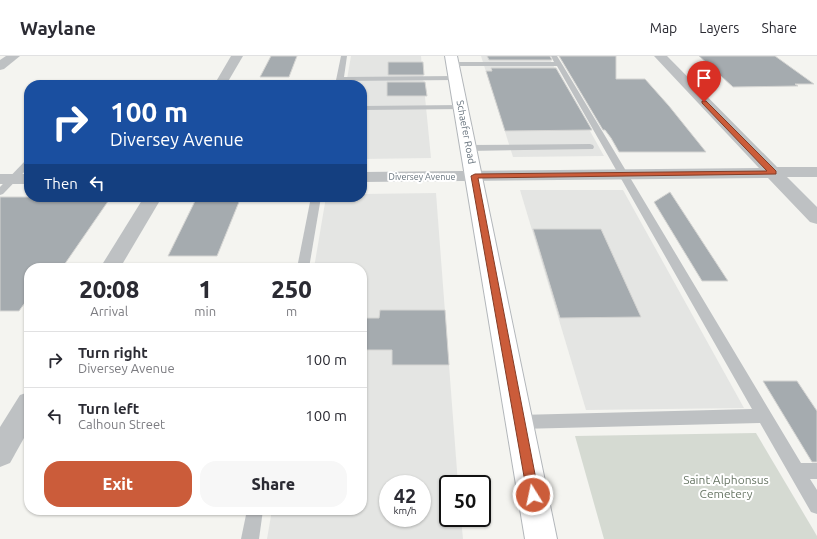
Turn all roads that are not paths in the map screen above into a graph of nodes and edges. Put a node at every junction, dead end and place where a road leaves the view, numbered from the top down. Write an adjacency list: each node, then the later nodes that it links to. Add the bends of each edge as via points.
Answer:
1 (14, 56): 7 (street)
2 (237, 56): 9 (street)
3 (344, 56): 10 (lane)
4 (554, 56): 6 (lane)
5 (660, 56): 18 (street)
6 (559, 64): 8 (lane); 19 (lane)
7 (0, 66)
8 (453, 66): 11 (lane); 12 (main road, Schaefer Road)
9 (223, 80)
10 (339, 80)
11 (353, 80)
12 (461, 107): 13 (lane); 15 (main road, Schaefer Road)
13 (367, 108)
14 (590, 147): 15 (lane)
15 (469, 148): 20 (main road, Schaefer Road)
16 (24, 168): 22 (lane)
17 (817, 172): 18 (street, Diversey Avenue)
18 (773, 173): 19 (street, Diversey Avenue); 26 (street)
19 (622, 174): 20 (street, Diversey Avenue); 30 (lane)
20 (475, 176): 21 (street, Diversey Avenue); 31 (main road, Schaefer Road)
21 (367, 177)
22 (14, 179): 23 (lane)
23 (0, 192)
24 (150, 202): 27 (street)
25 (315, 202): 28 (lane)
26 (817, 218)
27 (113, 263)
28 (304, 263)
29 (24, 412): 32 (street)
30 (764, 416): 31 (lane); 34 (lane)
31 (519, 422): 38 (main road, Schaefer Road)
32 (0, 453)
33 (817, 470): 34 (lane)
34 (796, 471): 35 (lane)
35 (817, 506)
36 (254, 515): 37 (lane)
37 (250, 539)
38 (541, 539)

